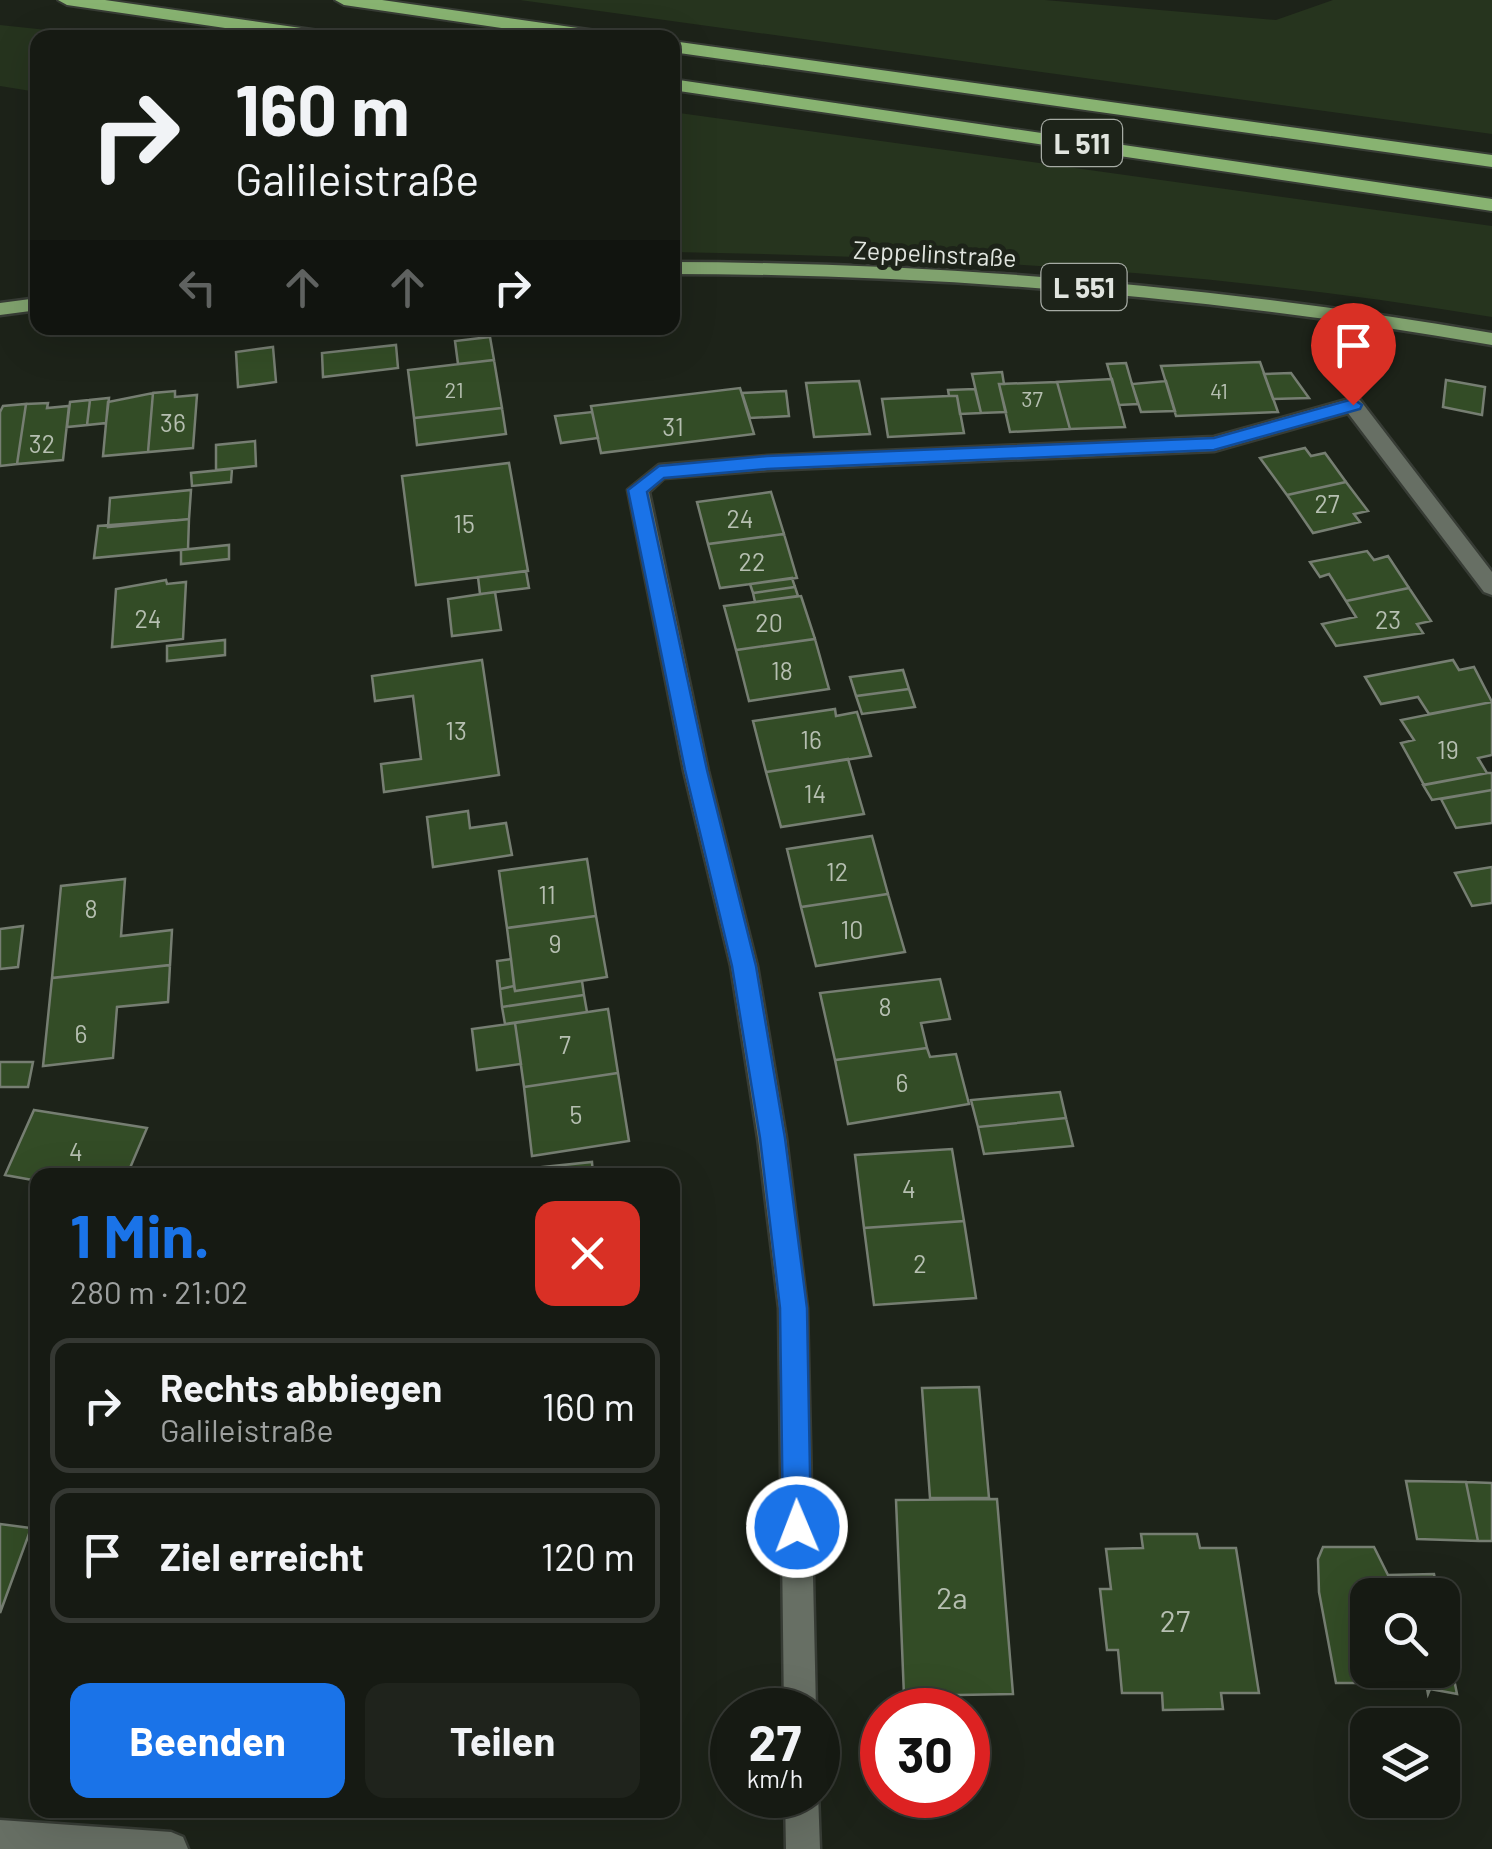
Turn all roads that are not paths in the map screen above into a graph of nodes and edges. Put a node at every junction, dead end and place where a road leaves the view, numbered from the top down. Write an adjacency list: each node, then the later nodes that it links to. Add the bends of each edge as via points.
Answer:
1 (66, 0): 4 (highway)
2 (344, 0): 3 (highway)
3 (368, 2): 5 (highway)
4 (279, 30)
5 (559, 30)
6 (680, 47): 8 (highway, L 511)
7 (680, 85): 9 (highway, L 511)
8 (1492, 160)
9 (1492, 204)
10 (680, 268): 13 (main road, Zeppelinstraße / L 551, via 1094,287 1294,308)
11 (30, 305): 12 (main road)
12 (0, 309)
13 (1492, 339)
14 (1492, 587): 15 (street, via 1353,405 1214,444 767,463 659,472 638,490 744,966 794,1308)
15 (800, 1688)
16 (802, 1818): 19 (street)
17 (0, 1838): 18 (street)
18 (171, 1849)
19 (803, 1849)

